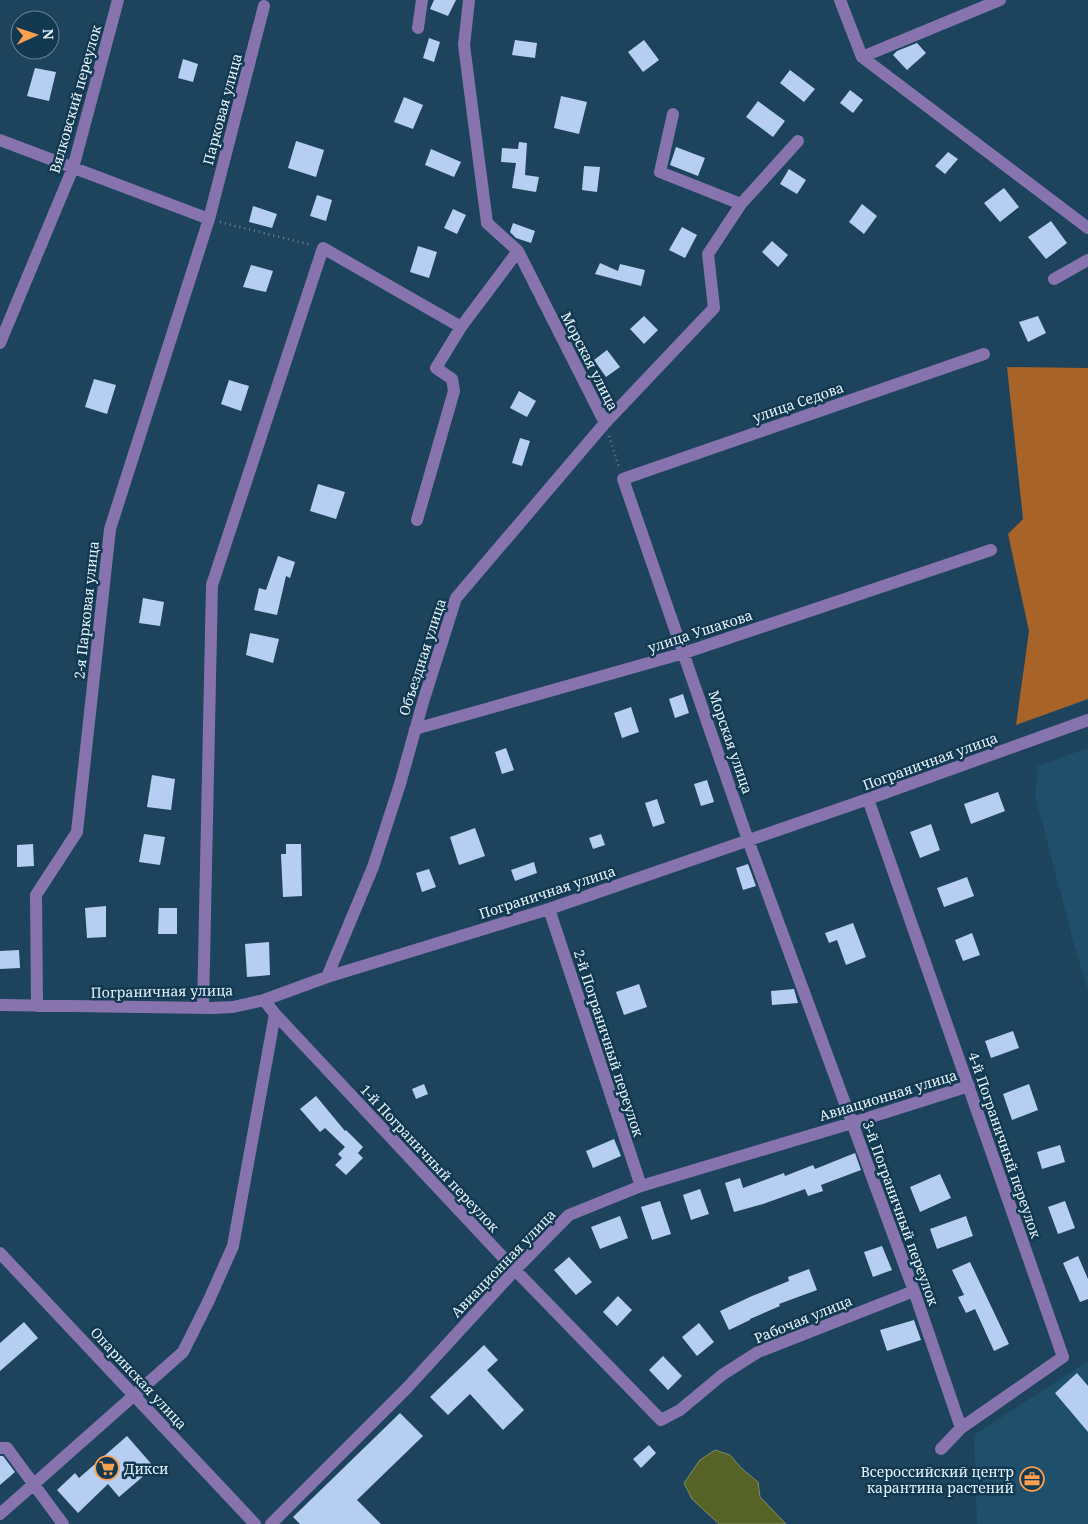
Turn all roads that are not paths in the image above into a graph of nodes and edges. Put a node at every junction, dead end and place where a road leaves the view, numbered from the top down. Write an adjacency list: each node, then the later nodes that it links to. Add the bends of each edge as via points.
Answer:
1 (118, 0): 12 (street, Вялковский переулок)
2 (422, 0): 7 (street)
3 (469, 0): 16 (street, via 464,45 486,223)
4 (840, 0): 8 (street)
5 (1000, 0): 8 (street)
6 (264, 6): 14 (street, Парковая улица)
7 (418, 28)
8 (862, 56): 15 (street)
9 (673, 114): 13 (street, via 660,172)
10 (0, 140): 12 (street)
11 (798, 141): 13 (street)
12 (73, 168): 14 (street); 20 (street, Вялковский переулок)
13 (741, 204): 22 (street, Объездная улица, via 708,254 714,308)
14 (209, 219): 35 (street, 2-я Парковая улица, via 110,530 77,832 36,895)
15 (1088, 228)
16 (518, 251): 19 (street); 22 (street, Морская улица)
17 (1088, 260): 18 (street)
18 (1054, 279)
19 (461, 327): 24 (street, via 436,368 452,378 454,391); 36 (street, via 323,248 212,585)
20 (0, 343)
21 (984, 354): 23 (street, улица Седова)
22 (605, 423): 28 (street, Объездная улица, via 456,598)
23 (623, 479): 26 (street, Морская улица)
24 (417, 520)
25 (990, 550): 26 (street, улица Ушакова)
26 (684, 653): 28 (street, улица Ушакова); 30 (street, Морская улица)
27 (1088, 720): 29 (street, Пограничная улица)
28 (415, 729): 32 (street, Объездная улица, via 373,867)
29 (868, 799): 30 (street, Пограничная улица); 38 (street, 4-й Пограничный переулок)
30 (748, 840): 31 (street, Пограничная улица); 39 (street, 3-й Пограничный переулок)
31 (549, 909): 32 (street, Пограничная улица); 40 (street, 2-й Пограничный переулок)
32 (327, 976): 33 (street, Пограничная улица)
33 (264, 1000): 36 (street, Пограничная улица, via 233,1007); 37 (street, 1-й Пограничный переулок)
34 (0, 1005): 35 (street, Пограничная улица)
35 (37, 1006): 36 (street, Пограничная улица)
36 (203, 1008)
37 (275, 1014): 42 (street, 1-й Пограничный переулок); 44 (street, via 233,1246 183,1352)
38 (968, 1086): 39 (street, Авиационная улица); 46 (street, 4-й Пограничный переулок, via 1063,1358)
39 (852, 1123): 40 (street, Авиационная улица); 43 (street, 3-й Пограничный переулок)
40 (641, 1186): 42 (street, Авиационная улица, via 569,1215)
41 (0, 1252): 44 (street, Опаринская улица)
42 (515, 1270): 45 (street, 1-й Пограничный переулок); 53 (street, Авиационная улица, via 407,1388)
43 (914, 1291): 45 (street, Рабочая улица, via 758,1352 722,1375 680,1410); 46 (street, 3-й Пограничный переулок)
44 (135, 1394): 49 (street); 52 (street, Опаринская улица)
45 (661, 1420)
46 (961, 1428): 48 (street, 4-й Пограничный переулок)
47 (0, 1448): 49 (street, via 7,1448)
48 (941, 1449)
49 (34, 1484): 50 (street); 51 (street)
50 (0, 1514)
51 (63, 1524)
52 (256, 1524)
53 (271, 1524)

